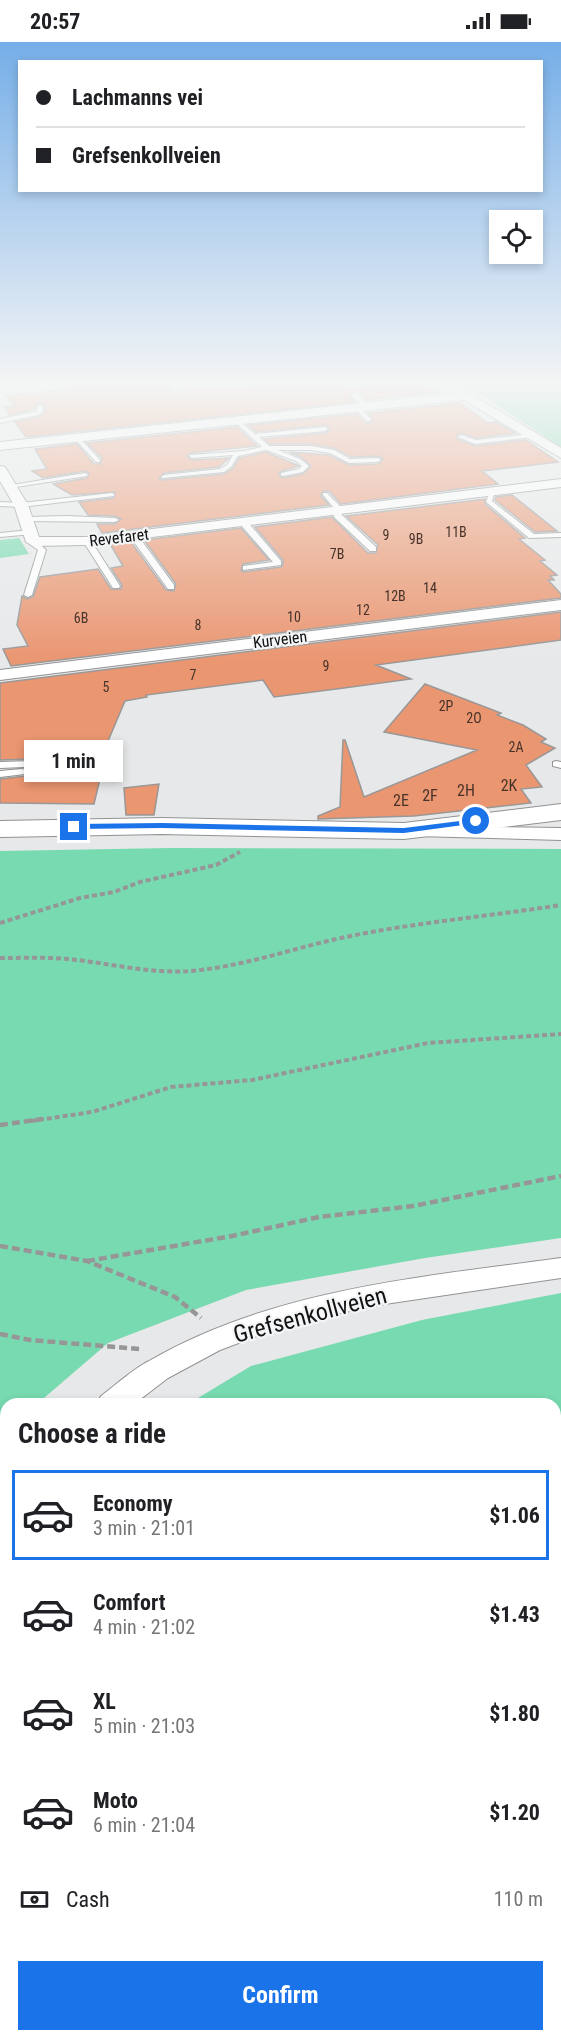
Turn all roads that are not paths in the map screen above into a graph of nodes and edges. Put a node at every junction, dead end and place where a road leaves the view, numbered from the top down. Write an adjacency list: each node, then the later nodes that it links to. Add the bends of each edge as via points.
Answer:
1 (3, 475): 6 (street)
2 (84, 475): 6 (lane)
3 (181, 475): 4 (lane)
4 (164, 477)
5 (561, 483): 7 (street, Revefaret)
6 (9, 486): 11 (street)
7 (492, 492): 12 (street, Revefaret); 18 (lane, via 488,501 532,536)
8 (325, 494): 12 (lane)
9 (112, 495): 11 (lane)
10 (0, 504): 11 (lane)
11 (21, 505): 15 (street)
12 (338, 510): 14 (street, Revefaret); 20 (lane, via 337,515)
13 (115, 520): 15 (lane, via 66,518)
14 (243, 522): 17 (street, Revefaret); 21 (lane, via 278,563)
15 (30, 531): 16 (lane); 19 (street, Revefaret); 24 (lane, via 42,550)
16 (0, 535)
17 (133, 535): 19 (street, Revefaret); 23 (lane)
18 (561, 535)
19 (87, 541): 22 (lane)
20 (373, 549)
21 (246, 568)
22 (116, 586)
23 (171, 588)
24 (28, 595)
25 (561, 604): 26 (street, Kurveien)
26 (0, 675)
27 (94, 762): 28 (lane)
28 (0, 765)
29 (22, 772): 30 (lane)
30 (0, 774)
31 (561, 812): 32 (street)
32 (495, 826): 33 (street, via 404,831 162,826); 34 (street)
33 (0, 829)
34 (561, 834)
35 (561, 1268): 36 (street, Grefsenkollveien, via 328,1304 189,1352)
36 (120, 1398)

